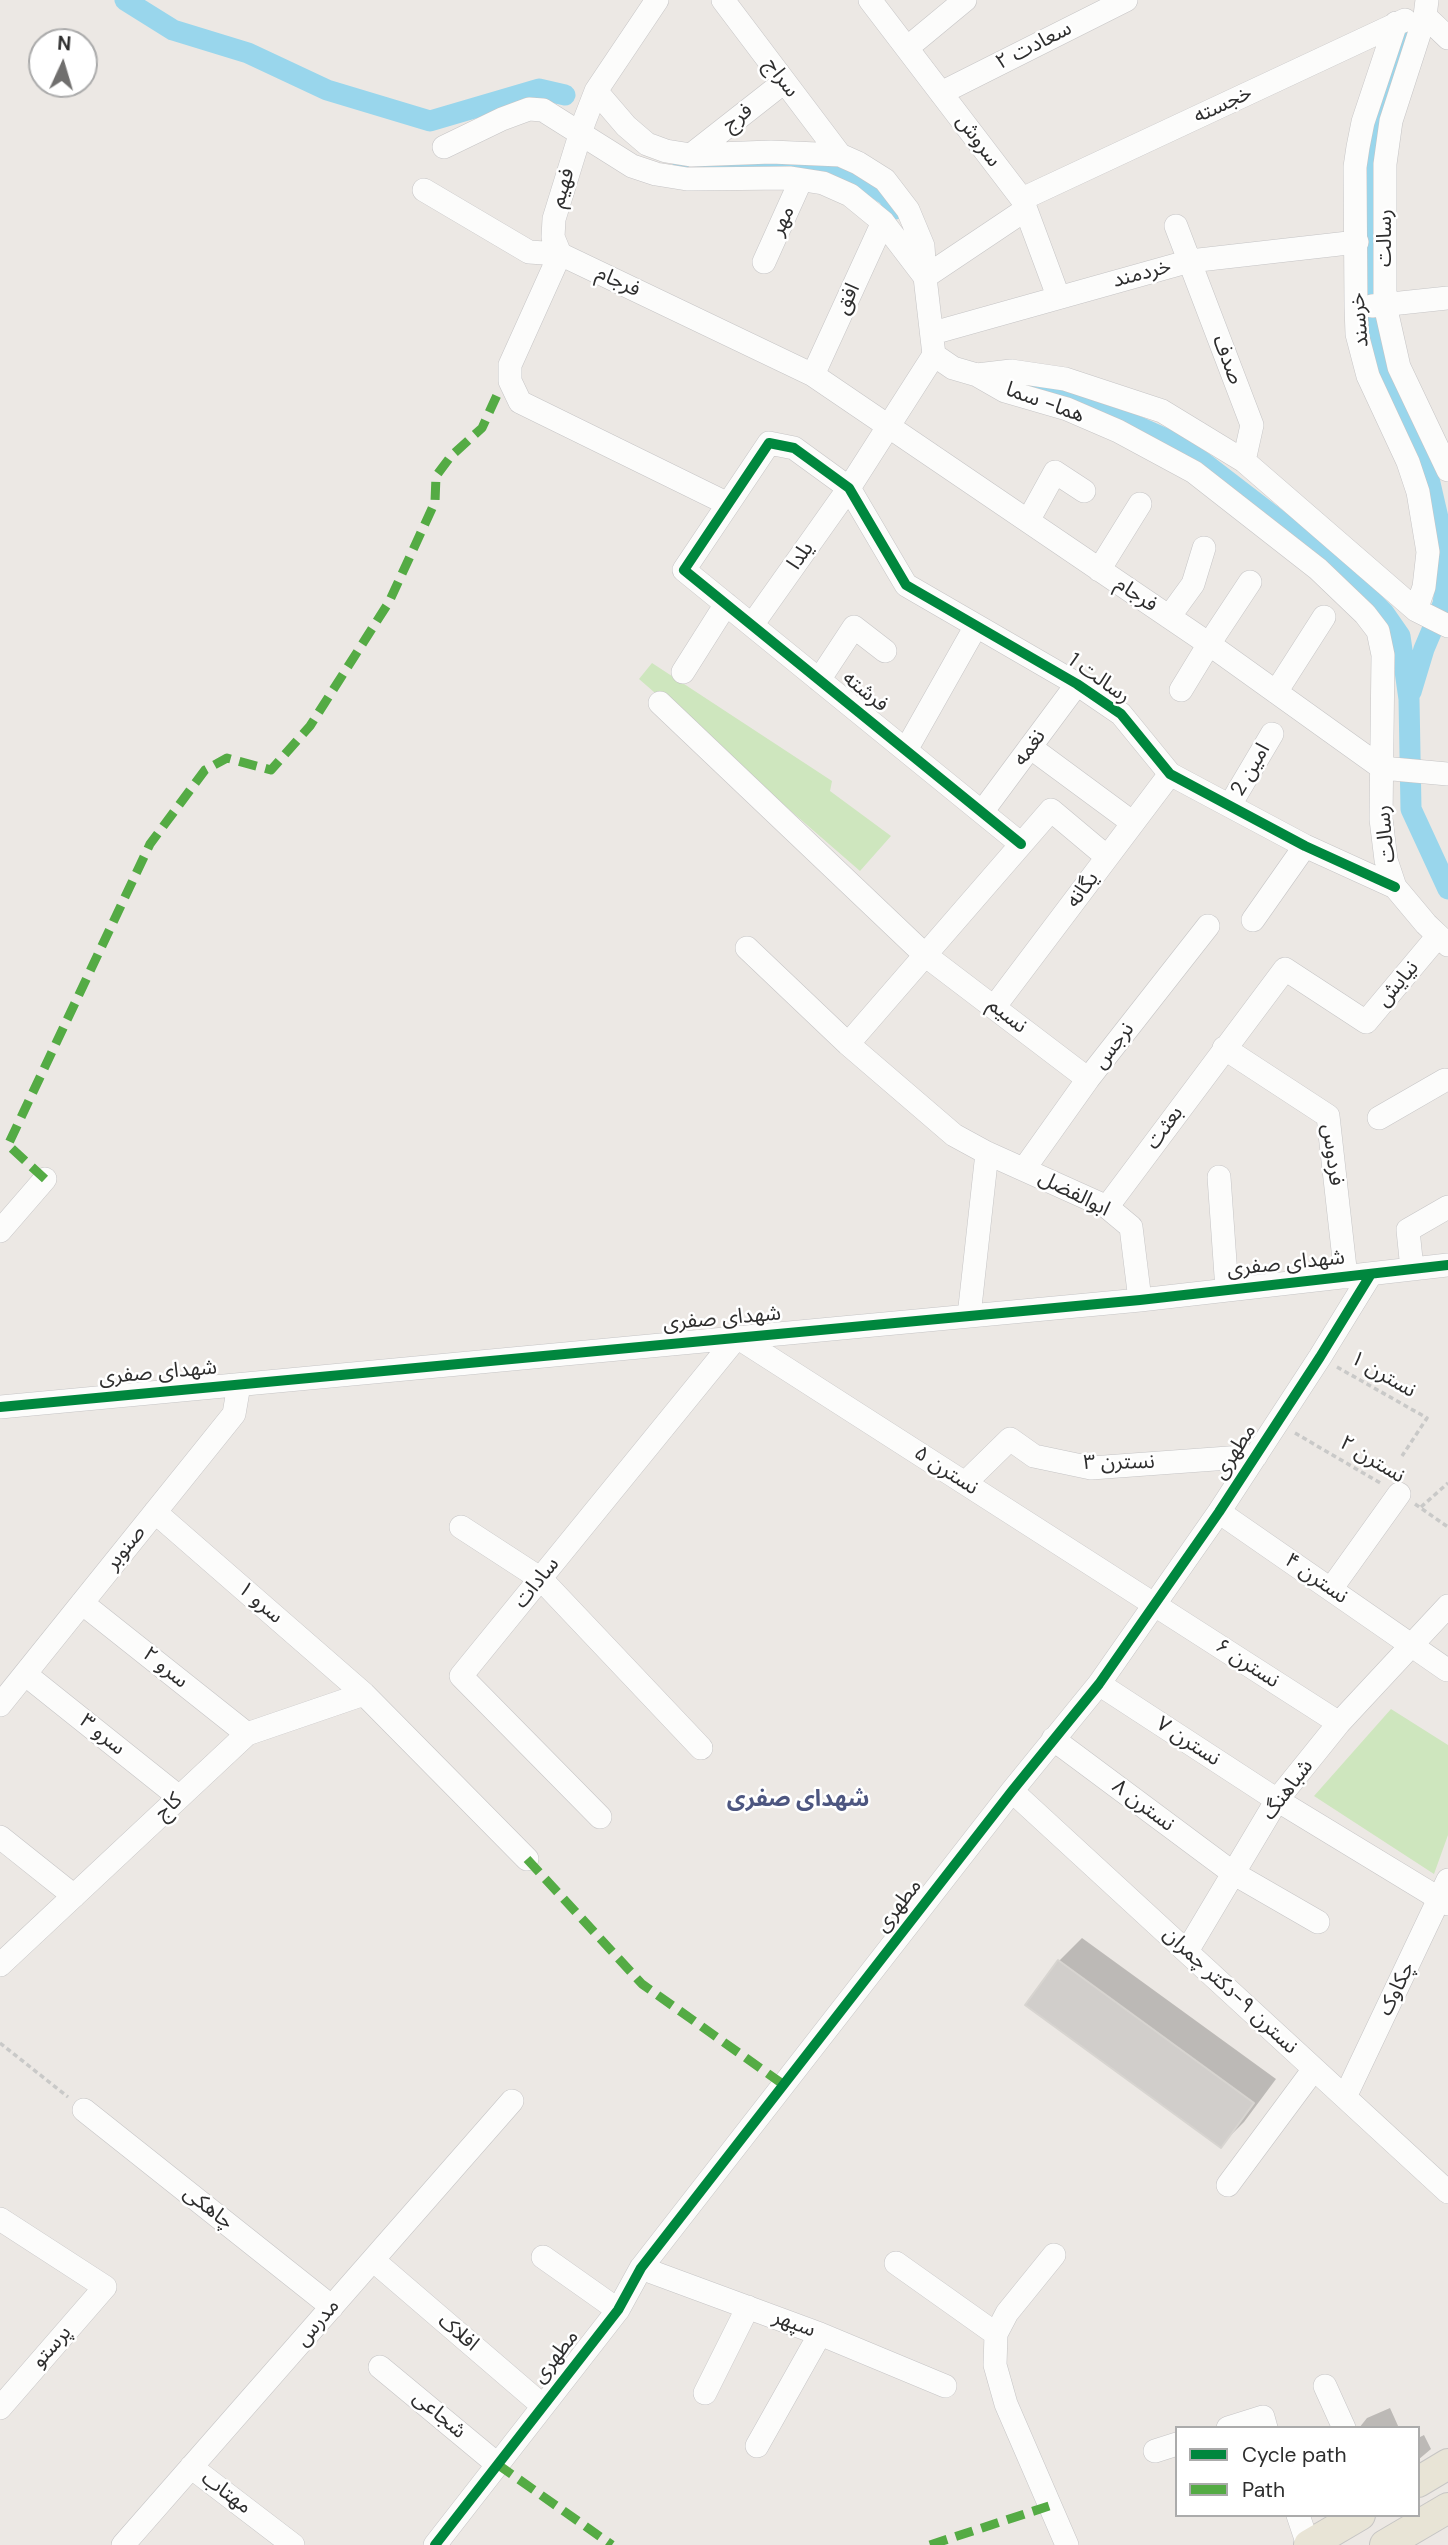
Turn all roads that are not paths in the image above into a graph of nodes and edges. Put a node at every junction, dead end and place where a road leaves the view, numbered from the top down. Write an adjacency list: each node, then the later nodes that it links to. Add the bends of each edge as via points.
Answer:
1 (657, 0): 12 (street)
2 (723, 0): 10 (street, سراج)
3 (870, 0): 9 (street, سروش)
4 (965, 0): 9 (street)
5 (1126, 0): 11 (street, سعادت ۲)
6 (1426, 8): 7 (street, خجسته); 8 (street); 29 (street, رسالت, via 1391,121 1385,164)
7 (1396, 23): 19 (street, خجسته); 22 (street, خرسند, via 1358,147)
8 (1448, 38)
9 (907, 48): 11 (street, سروش)
10 (784, 82): 15 (street, فرج); 16 (street, سراج)
11 (941, 93): 19 (street, سروش)
12 (595, 94): 13 (street, فهیم); 15 (street, via 647,144)
13 (582, 127): 14 (street, via 543,110 529,109); 17 (street, via 632,166 656,174 687,180); 23 (street, فهیم, via 554,219 553,237)
14 (443, 147)
15 (691, 155): 16 (street)
16 (840, 155): 26 (street, via 885,180 908,210 923,246)
17 (802, 180): 20 (street, via 850,195); 25 (street, مهر)
18 (424, 190): 23 (street, فرجام, via 529,252)
19 (1024, 204): 26 (street, خجسته); 27 (street, سروش)
20 (883, 222): 26 (street); 32 (street, افق)
21 (1176, 226): 24 (street, صدف)
22 (1357, 242): 24 (street, خردمند); 30 (street, خرسند)
23 (560, 254): 32 (street, فرجام); 39 (street, via 510,365 515,396)
24 (1190, 261): 27 (street, خردمند); 35 (street, صدف, via 1252,425)
25 (764, 262)
26 (925, 277): 31 (street)
27 (1058, 296): 31 (street, خردمند)
28 (1448, 298): 29 (street)
29 (1385, 305): 30 (street); 36 (street, رسالت, via 1399,367)
30 (1356, 306): 46 (street, خرسند, via 1357,334 1368,376 1418,492 1428,552)
31 (933, 344): 33 (street, via 953,368); 34 (street, یلدا)
32 (813, 375): 34 (street, فرجام)
33 (977, 375): 35 (street, هما- سما, via 1038,373 1093,387 1162,411); 63 (street, هما- سما, via 1005,391 1067,409 1118,431 1194,472 1318,569 1365,614 1378,631 1383,654)
34 (887, 426): 37 (street, یلدا); 41 (street, فرجام)
35 (1244, 461): 46 (street, هما- سما)
36 (1448, 470)
37 (849, 488): 39 (street, via 794,448 769,443); 49 (street, یلدا); 50 (street, رسالت 1, via 906,585)
38 (1084, 491): 41 (street, via 1055,472)
39 (728, 504): 45 (street, فرشته, via 684,570)
40 (1140, 505): 43 (street)
41 (1028, 522): 43 (street, فرجام)
42 (1203, 548): 47 (street, via 1193,584)
43 (1099, 570): 47 (street, فرجام)
44 (1250, 583): 52 (street)
45 (726, 604): 49 (street, فرشته); 54 (street)
46 (1416, 610): 51 (street, هما- سما)
47 (1169, 617): 52 (street, فرجام)
48 (1324, 617): 58 (street)
49 (752, 625): 55 (street, فرشته)
50 (976, 626): 56 (street, رسالت 1); 62 (street)
51 (1448, 626)
52 (1209, 644): 57 (street); 58 (street, فرجام)
53 (885, 651): 55 (street, via 854,628)
54 (683, 671)
55 (819, 680): 62 (street, فرشته)
56 (1077, 684): 61 (street, نغمه); 64 (street, رسالت 1, via 1121,714)
57 (1181, 690)
58 (1276, 692): 63 (street, فرجام)
59 (660, 703): 77 (street, نسیم)
60 (1272, 734): 66 (street, امین 2)
61 (1030, 747): 67 (street, نغمه); 68 (street)
62 (906, 750): 67 (street, فرشته)
63 (1382, 768): 65 (street); 72 (street, رسالت, via 1381,820)
64 (1170, 774): 66 (street, رسالت 1); 68 (street, یگانه)
65 (1448, 775)
66 (1230, 806): 70 (street, رسالت 1)
67 (982, 812): 69 (street, فرشته)
68 (1133, 823): 71 (street, یگانه)
69 (1021, 844): 71 (street, via 1051,810); 77 (street)
70 (1305, 846): 72 (street, رسالت 1); 73 (street)
71 (1107, 857): 79 (street, یگانه)
72 (1395, 887): 75 (street, رسالت)
73 (1253, 920)
74 (1208, 926): 83 (street, نرجس)
75 (1443, 940): 78 (street, نیایش, via 1366,1022)
76 (747, 948): 80 (street, ابوالفضل)
77 (925, 955): 79 (street, نسیم); 80 (street)
78 (1285, 969): 81 (street, بعثت)
79 (995, 1006): 83 (street, نسیم)
80 (848, 1044): 85 (street, ابوالفضل, via 954,1135)
81 (1224, 1048): 89 (street, بعثت); 95 (street, فردوس, via 1328,1116)
82 (1443, 1075): 84 (street)
83 (1088, 1079): 86 (street, نرجس)
84 (1379, 1118)
85 (987, 1153): 86 (street, ابوالفضل); 98 (street)
86 (1024, 1169): 89 (street, ابوالفضل)
87 (1219, 1177): 96 (street)
88 (45, 1179): 91 (street)
89 (1107, 1207): 97 (street, ابوالفضل, via 1131,1227)
90 (1448, 1207): 92 (street, via 1408,1230)
91 (0, 1231)
92 (1412, 1269): 93 (street, شهدای صفری); 94 (street, شهدای صفری)
93 (1445, 1269)
94 (1371, 1274): 95 (street, شهدای صفری); 102 (street, مطهری)
95 (1346, 1277): 96 (street, شهدای صفری)
96 (1227, 1290): 97 (street, شهدای صفری)
97 (1140, 1300): 98 (street, شهدای صفری)
98 (969, 1316): 99 (street, شهدای صفری)
99 (737, 1337): 100 (street, شهدای صفری); 103 (street, نسترن ۵); 108 (street, سادات)
100 (239, 1385): 101 (street, شهدای صفری); 105 (street, صنوبر, via 234,1414)
101 (0, 1407)
102 (1256, 1456): 103 (street, نسترن ۳, via 1091,1468 1034,1455 1010,1439); 106 (street, مطهری)
103 (965, 1483): 111 (street, نسترن ۵)
104 (1399, 1494): 109 (street)
105 (155, 1512): 110 (street, صنوبر); 117 (street, سرو ۱)
106 (1219, 1512): 109 (street, نسترن ۴); 111 (street, مطهری)
107 (461, 1527): 108 (street)
108 (541, 1578): 122 (street); 126 (street, سادات, via 461,1676)
109 (1331, 1589): 113 (street, نسترن ۴)
110 (82, 1602): 115 (street, صنوبر); 120 (street, سرو ۲)
111 (1154, 1605): 116 (street, مطهری); 119 (street, نسترن ۶)
112 (1448, 1606): 113 (street, شباهنگ)
113 (1413, 1646): 114 (street, نسترن ۴); 119 (street, شباهنگ)
114 (1447, 1670)
115 (25, 1674): 118 (street, صنوبر); 124 (street, سرو ۳)
116 (1100, 1684): 121 (street, مطهری); 125 (street, نسترن ۷)
117 (365, 1694): 120 (street, کاج); 128 (street, سرو ۱)
118 (0, 1705)
119 (1339, 1723): 125 (street, شباهنگ)
120 (247, 1734): 124 (street, کاج)
121 (1053, 1739): 123 (street, مطهری); 129 (street, نسترن ۸)
122 (701, 1748)
123 (1012, 1791): 133 (street, نسترن ۹-دکتر چمران); 146 (street, مطهری)
124 (179, 1797): 131 (street, کاج)
125 (1277, 1800): 129 (street, شباهنگ); 130 (street, نسترن ۷)
126 (600, 1817)
127 (0, 1837): 131 (street)
128 (527, 1859)
129 (1233, 1873): 132 (street, نسترن ۸); 133 (street, شباهنگ)
130 (1445, 1894): 136 (street, چکاوک)
131 (74, 1896): 134 (street, کاج)
132 (1318, 1922)
133 (1187, 1951): 135 (street, نسترن ۹-دکتر چمران)
134 (0, 1965)
135 (1314, 2069): 136 (street, نسترن ۹-دکتر چمران); 139 (street)
136 (1345, 2097): 140 (street, نسترن ۹-دکتر چمران)
137 (512, 2101): 144 (street, مدرس)
138 (84, 2109): 147 (street, چاهکی)
139 (1228, 2185)
140 (1448, 2192)
141 (0, 2219): 157 (street, پرستو, via 105,2287)
142 (1054, 2255): 151 (street, via 1007,2313)
143 (543, 2257): 149 (street)
144 (373, 2260): 147 (street, مدرس); 156 (street, افلاک)
145 (896, 2263): 151 (street)
146 (641, 2268): 148 (street, سپهر); 149 (street, مطهری)
147 (332, 2307): 164 (street, مدرس)
148 (748, 2307): 150 (street, سپهر); 155 (street)
149 (618, 2310): 156 (street, مطهری)
150 (820, 2334): 153 (street, سپهر); 161 (street)
151 (996, 2334): 172 (street, via 995,2365 1006,2403)
152 (380, 2367): 162 (street, شجاعی)
153 (945, 2386)
154 (1325, 2386): 160 (street)
155 (705, 2393)
156 (543, 2406): 162 (street, مطهری)
157 (0, 2408)
158 (1234, 2426): 159 (street, via 1263,2417)
159 (1265, 2426)
160 (1343, 2426)
161 (757, 2446)
162 (497, 2464): 171 (street, مطهری)
163 (1448, 2464): 165 (main road)
164 (191, 2467): 169 (street, مدرس); 170 (street, مهتاب)
165 (1420, 2481)
166 (1448, 2508): 174 (main road)
167 (1299, 2517): 173 (street)
168 (1357, 2517): 173 (main road)
169 (123, 2545)
170 (293, 2545)
171 (435, 2545)
172 (1067, 2545)
173 (1308, 2545)
174 (1385, 2545)

